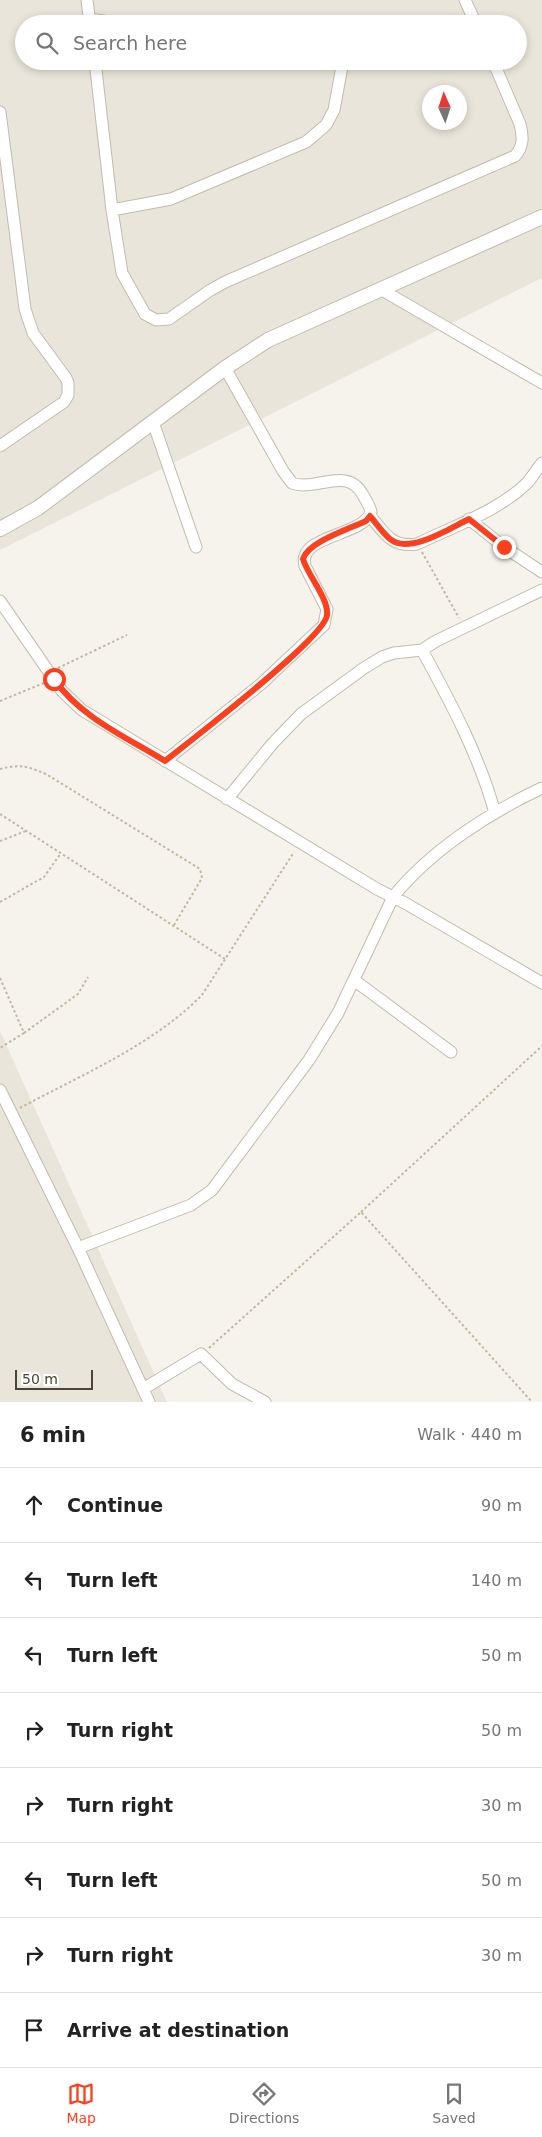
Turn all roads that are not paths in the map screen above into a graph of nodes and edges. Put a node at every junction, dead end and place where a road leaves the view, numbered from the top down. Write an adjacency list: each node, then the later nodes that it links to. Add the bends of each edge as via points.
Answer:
1 (87, 0): 3 (street)
2 (465, 0): 4 (street)
3 (89, 15)
4 (472, 15)
5 (95, 70): 9 (street)
6 (341, 70): 9 (street, via 334,110 326,125 306,142 171,199)
7 (497, 70): 9 (street, via 520,124 521,149 515,156 225,282 170,319 156,320 145,314 128,285 121,268)
8 (0, 112): 15 (street, via 26,314 33,332 66,378 69,390 64,402)
9 (112, 210)
10 (542, 217): 11 (street)
11 (382, 290): 12 (street, via 268,340); 13 (street)
12 (225, 368): 14 (street); 17 (street, via 292,483 307,486 347,480 361,490 371,508)
13 (542, 383)
14 (153, 422): 19 (street, via 38,508); 20 (street)
15 (0, 446)
16 (542, 463): 18 (street, via 519,490)
17 (370, 516): 18 (street, via 391,540 408,545 417,544); 25 (street, via 366,521 315,545 305,554 305,566 327,609 324,625 262,684)
18 (469, 519): 21 (street)
19 (0, 529)
20 (196, 547)
21 (542, 572)
22 (542, 590): 24 (street)
23 (0, 601): 25 (street, via 62,691 82,710)
24 (422, 650): 27 (street, via 382,657 301,714 273,742); 28 (street, via 464,731)
25 (165, 761): 27 (street)
26 (542, 788): 28 (street)
27 (227, 799): 29 (street)
28 (495, 813): 29 (street, via 419,869)
29 (394, 897): 30 (street); 31 (street)
30 (354, 980): 32 (street); 34 (street, via 309,1060 212,1190 190,1205)
31 (542, 984)
32 (451, 1052)
33 (0, 1090): 34 (street)
34 (78, 1248): 35 (street)
35 (143, 1389): 36 (street); 37 (street, via 201,1354 232,1384)
36 (149, 1402)
37 (265, 1402)

